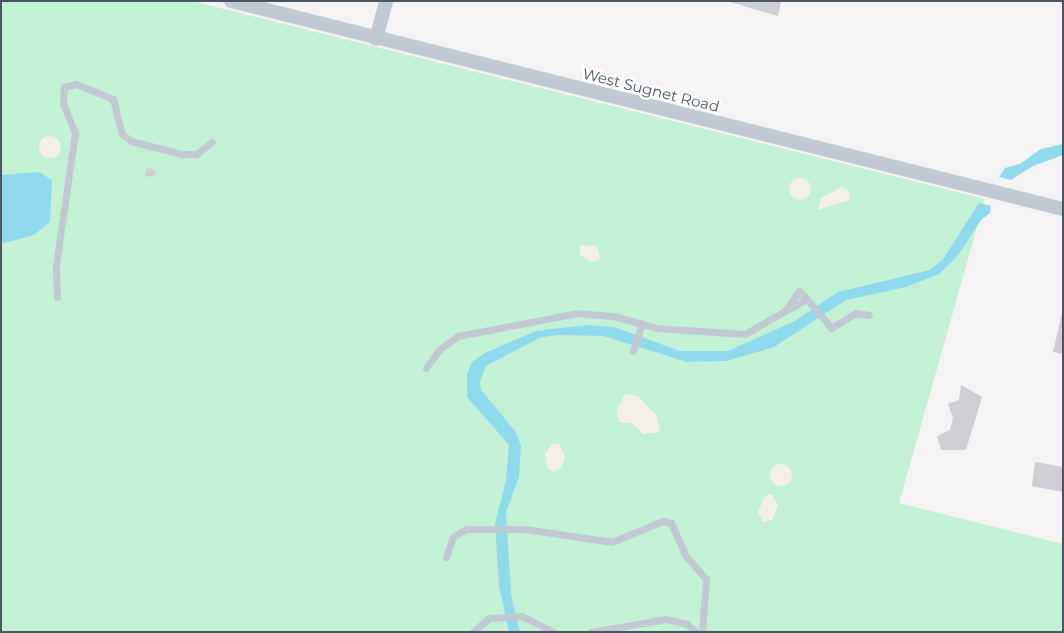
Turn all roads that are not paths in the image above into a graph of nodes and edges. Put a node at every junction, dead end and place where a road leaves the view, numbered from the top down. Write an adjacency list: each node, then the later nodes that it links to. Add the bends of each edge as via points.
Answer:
1 (231, 1): 3 (street, West Sugnet Road)
2 (386, 1): 3 (street)
3 (376, 39): 5 (street, West Sugnet Road)
4 (212, 142): 6 (lane, via 196,154 182,154 131,141 122,134 113,99 76,84 64,87 63,104 75,133 56,265)
5 (1063, 209)
6 (57, 297)
7 (807, 299): 8 (lane); 8 (lane, via 799,291); 9 (lane, via 821,320 831,328 856,313)
8 (785, 311): 10 (lane, via 745,334)
9 (869, 314)
10 (642, 324): 11 (lane); 12 (lane, via 577,313 485,329 458,336 440,349)
11 (633, 351)
12 (426, 368)
13 (446, 557): 18 (lane, via 453,537 466,529 510,529 612,542 654,523 672,523 686,555 706,579)
14 (472, 632): 15 (lane, via 482,621 501,616 522,616)
15 (553, 632)
16 (591, 632): 17 (lane, via 666,619 687,624)
17 (696, 632)
18 (702, 632)

